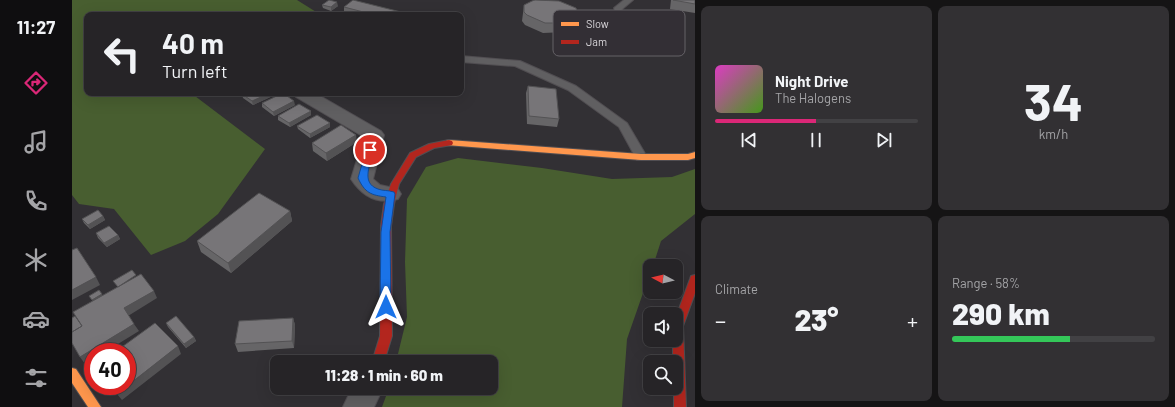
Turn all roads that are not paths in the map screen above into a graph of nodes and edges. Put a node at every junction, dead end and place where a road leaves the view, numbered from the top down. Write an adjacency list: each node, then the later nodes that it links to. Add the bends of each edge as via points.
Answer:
1 (628, 0): 2 (lane)
2 (618, 8)
3 (464, 59): 6 (lane, via 517,63 572,88 623,125)
4 (307, 96): 7 (street, via 374,135 362,178 366,187)
5 (695, 155): 6 (street)
6 (641, 157): 7 (street, via 444,144 427,147 412,155)
7 (390, 194): 9 (street, via 385,232 386,337)
8 (695, 280): 14 (street, via 678,326)
9 (380, 355)
10 (72, 373): 12 (street)
11 (364, 395): 13 (street)
12 (94, 407)
13 (358, 407)
14 (680, 407)

